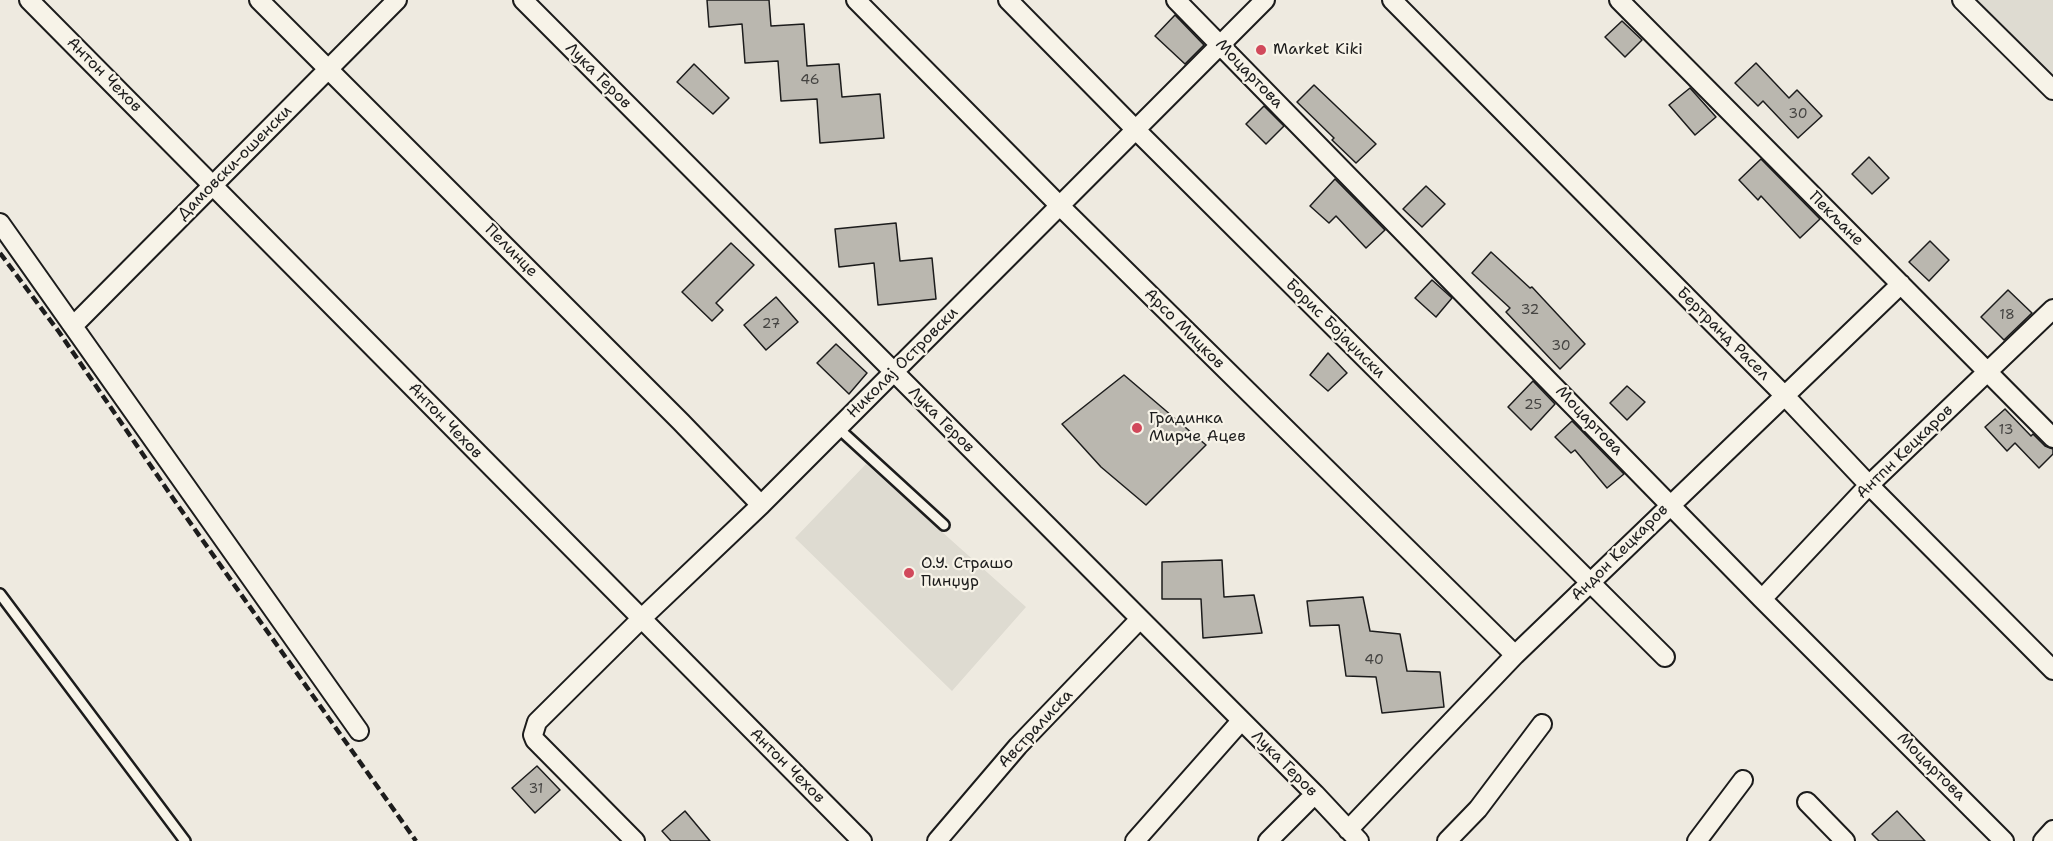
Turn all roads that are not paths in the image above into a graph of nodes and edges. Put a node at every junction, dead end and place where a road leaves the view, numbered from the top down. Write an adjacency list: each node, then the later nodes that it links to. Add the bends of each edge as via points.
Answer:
1 (29, 0): 16 (street, Антон Чехов)
2 (259, 0): 13 (street, Пелинце)
3 (397, 0): 13 (street, Дамовски-ошенски)
4 (522, 0): 22 (street, Лука Геров)
5 (856, 0): 17 (street, Арсо Мицков)
6 (1008, 0): 15 (street, Борис Бојаџиски)
7 (1176, 0): 12 (street, Моцартова)
8 (1264, 0): 12 (street, Николај Островски)
9 (1392, 0): 24 (street, Бертранд Расел)
10 (1619, 0): 19 (street, Пекљане)
11 (1962, 0): 14 (street)
12 (1221, 45): 15 (street, Николај Островски); 28 (street, Моцартова)
13 (329, 69): 16 (street, Дамовски-ошенски); 29 (street, Пелинце)
14 (2053, 90)
15 (1135, 129): 17 (street, Николај Островски); 31 (street, Борис Бојаџиски)
16 (213, 184): 21 (street, Дамовски-ошенски); 34 (street, Антон Чехов)
17 (1060, 206): 22 (street, Николај Островски); 36 (street, Арсо Мицков)
18 (0, 223): 21 (street)
19 (1901, 284): 23 (street, Пекљане); 24 (street, Андон Кецкаров)
20 (2053, 309): 23 (street, Антпн Кецкаров)
21 (73, 326): 41 (street)
22 (894, 372): 25 (street, Николај Островски); 35 (street, Лука Геров)
23 (1988, 373): 26 (street, Пекљане); 27 (street, Антпн Кецкаров)
24 (1785, 396): 27 (street, Бертранд Расел); 28 (street, Андон Кецкаров)
25 (838, 428): 29 (street, Николај Островски); 30 (lane)
26 (2053, 438)
27 (1869, 485): 33 (street, Антпн Кецкаров); 38 (street, Бертранд Расел)
28 (1670, 504): 31 (street, Андон Кецкаров); 33 (street, Моцартова)
29 (761, 505): 34 (street, Николај Островски)
30 (944, 525)
31 (1590, 584): 36 (street, Андон Кецкаров); 37 (street, Борис Бојаџиски)
32 (0, 594): 47 (lane)
33 (1762, 599): 56 (street, Моцартова)
34 (642, 618): 48 (street, Николај Островски, via 537,722 533,735); 49 (street, Антон Чехов)
35 (1138, 620): 39 (street, Лука Геров); 50 (street, Австралиска, via 1018,746)
36 (1515, 655): 46 (street, Андон Кецкаров)
37 (1665, 657)
38 (2053, 670)
39 (1241, 721): 43 (street, Лука Геров); 51 (street)
40 (1542, 724): 53 (street, via 1478,809)
41 (359, 731)
42 (1743, 780): 54 (street)
43 (1315, 794): 46 (street, Лука Геров); 52 (street)
44 (1807, 802): 55 (street)
45 (2053, 830): 57 (street)
46 (1356, 838)
47 (185, 841)
48 (634, 841)
49 (862, 841)
50 (937, 841)
51 (1135, 841)
52 (1268, 841)
53 (1447, 841)
54 (1697, 841)
55 (1845, 841)
56 (2004, 841)
57 (2043, 841)

